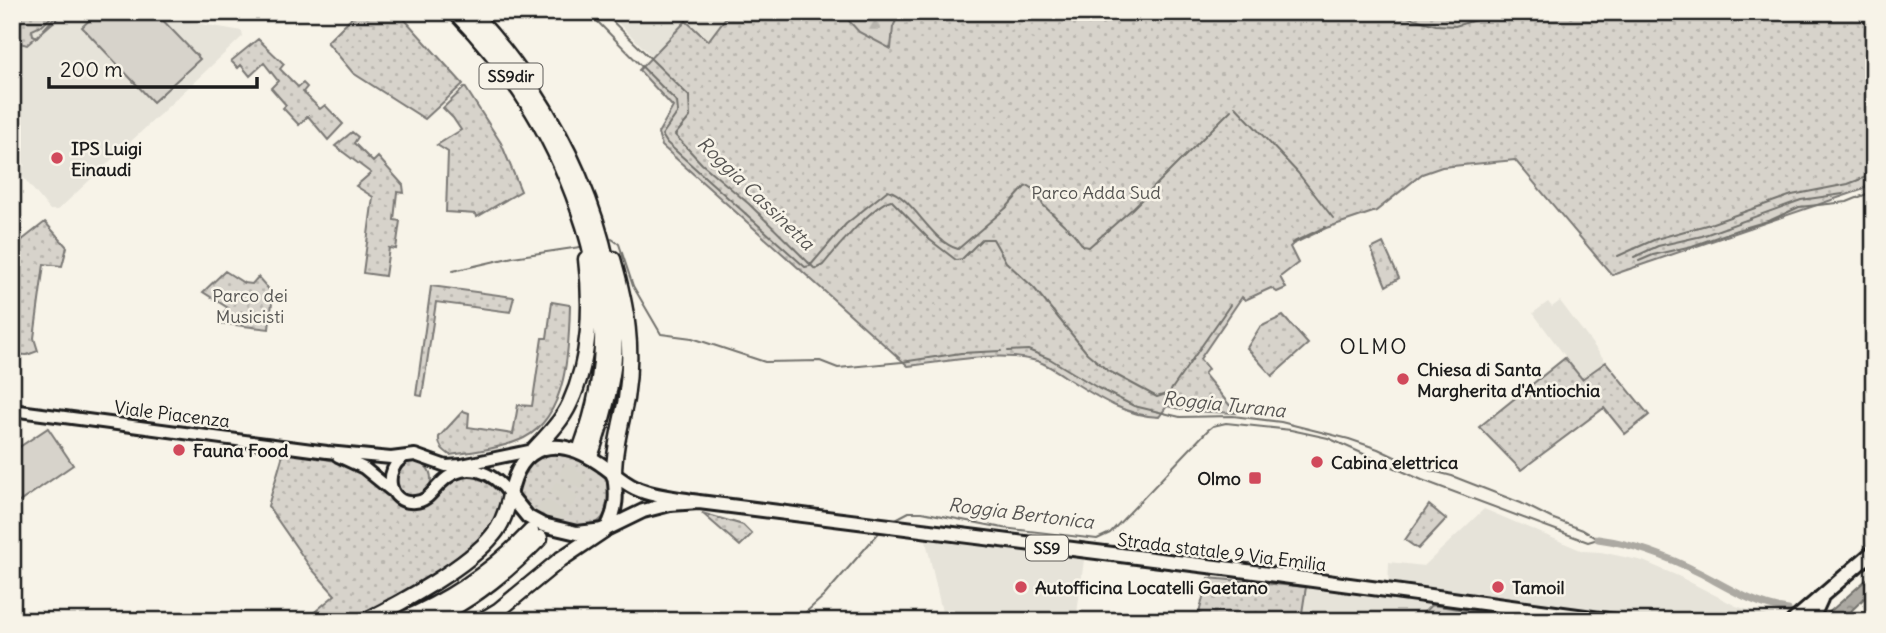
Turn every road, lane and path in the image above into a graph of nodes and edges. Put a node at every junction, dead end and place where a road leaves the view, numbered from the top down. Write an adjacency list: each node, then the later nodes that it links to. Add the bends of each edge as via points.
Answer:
1 (456, 12): 3 (highway, SS9dir, via 524,95)
2 (471, 12): 3 (highway, SS9dir, via 531,86 560,136)
3 (578, 189): 5 (highway, SS9dir, via 603,321 603,358); 6 (highway, via 575,211 587,273 585,352 570,403); 10 (highway, via 591,193 628,317 629,366)
4 (12, 410): 7 (street, Viale Piacenza)
5 (587, 448)
6 (534, 450): 9 (street, via 453,466); 10 (main road, via 555,447 575,452); 13 (main road, via 519,467)
7 (327, 452): 8 (street, Viale Piacenza); 12 (street, Viale Piacenza, via 364,468)
8 (404, 457): 9 (street, via 415,455); 12 (street, via 390,473)
9 (429, 461): 11 (street, via 437,475)
10 (614, 475): 14 (main road, Strada statale 9 Via Emilia, via 644,492); 15 (main road, via 617,501)
11 (434, 491): 12 (street, via 416,502); 13 (street, via 453,474 476,470 495,477)
12 (396, 495)
13 (510, 495): 15 (main road, via 521,511 543,525 577,533); 20 (highway, via 499,527 483,546 448,573)
14 (699, 502): 15 (main road, Strada statale 9 Via Emilia, via 643,511); 24 (main road, Strada statale 9 Via Emilia / SS9)
15 (605, 529): 23 (highway)
16 (1874, 551): 17 (main road)
17 (1824, 594): 18 (main road); 19 (main road)
18 (1793, 620)
19 (1811, 620)
20 (365, 621)
21 (400, 621): 22 (highway, via 469,585 536,535 481,591)
22 (427, 621)
23 (481, 621)
24 (1615, 621)

